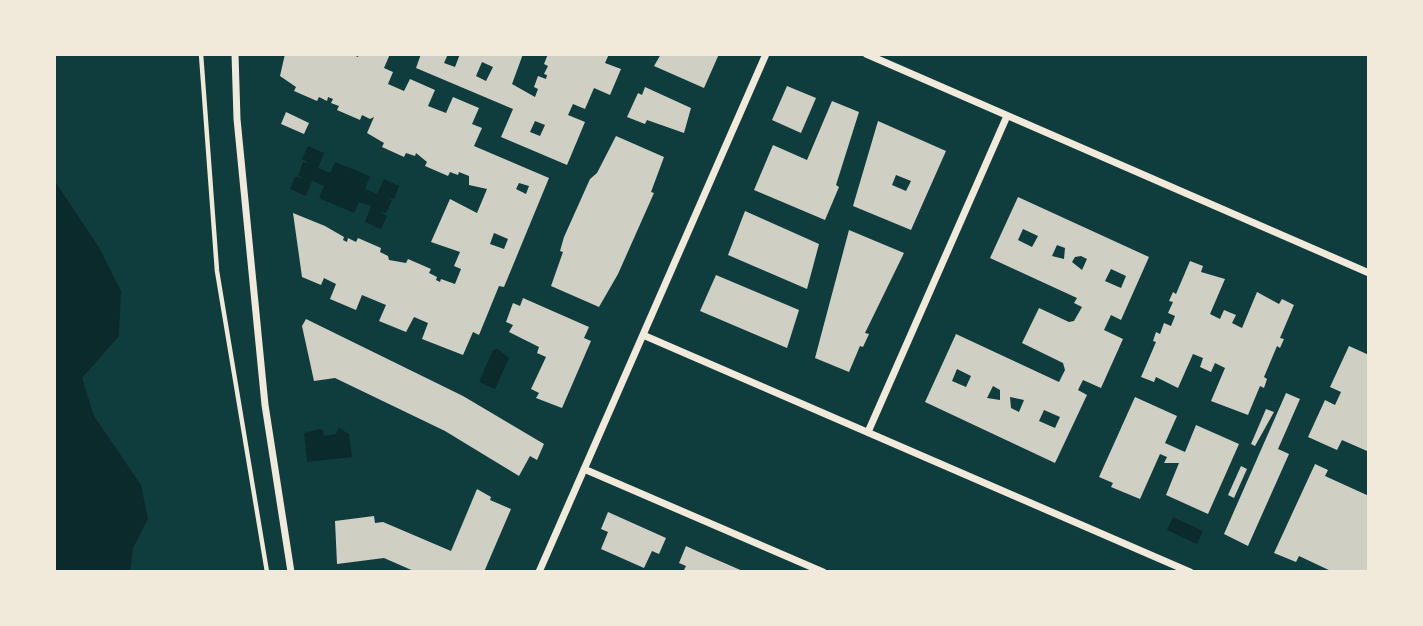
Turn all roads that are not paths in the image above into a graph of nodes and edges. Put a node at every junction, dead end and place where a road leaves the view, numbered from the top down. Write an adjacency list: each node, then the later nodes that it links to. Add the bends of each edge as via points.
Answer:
1 (235, 54): 9 (street, via 237,119 265,405)
2 (766, 54): 6 (street)
3 (866, 54): 4 (street)
4 (1007, 116): 5 (street); 7 (street)
5 (1369, 273)
6 (643, 335): 7 (street); 8 (street)
7 (868, 432): 12 (street)
8 (584, 469): 10 (street); 11 (street)
9 (291, 572)
10 (539, 572)
11 (823, 572)
12 (1190, 572)

